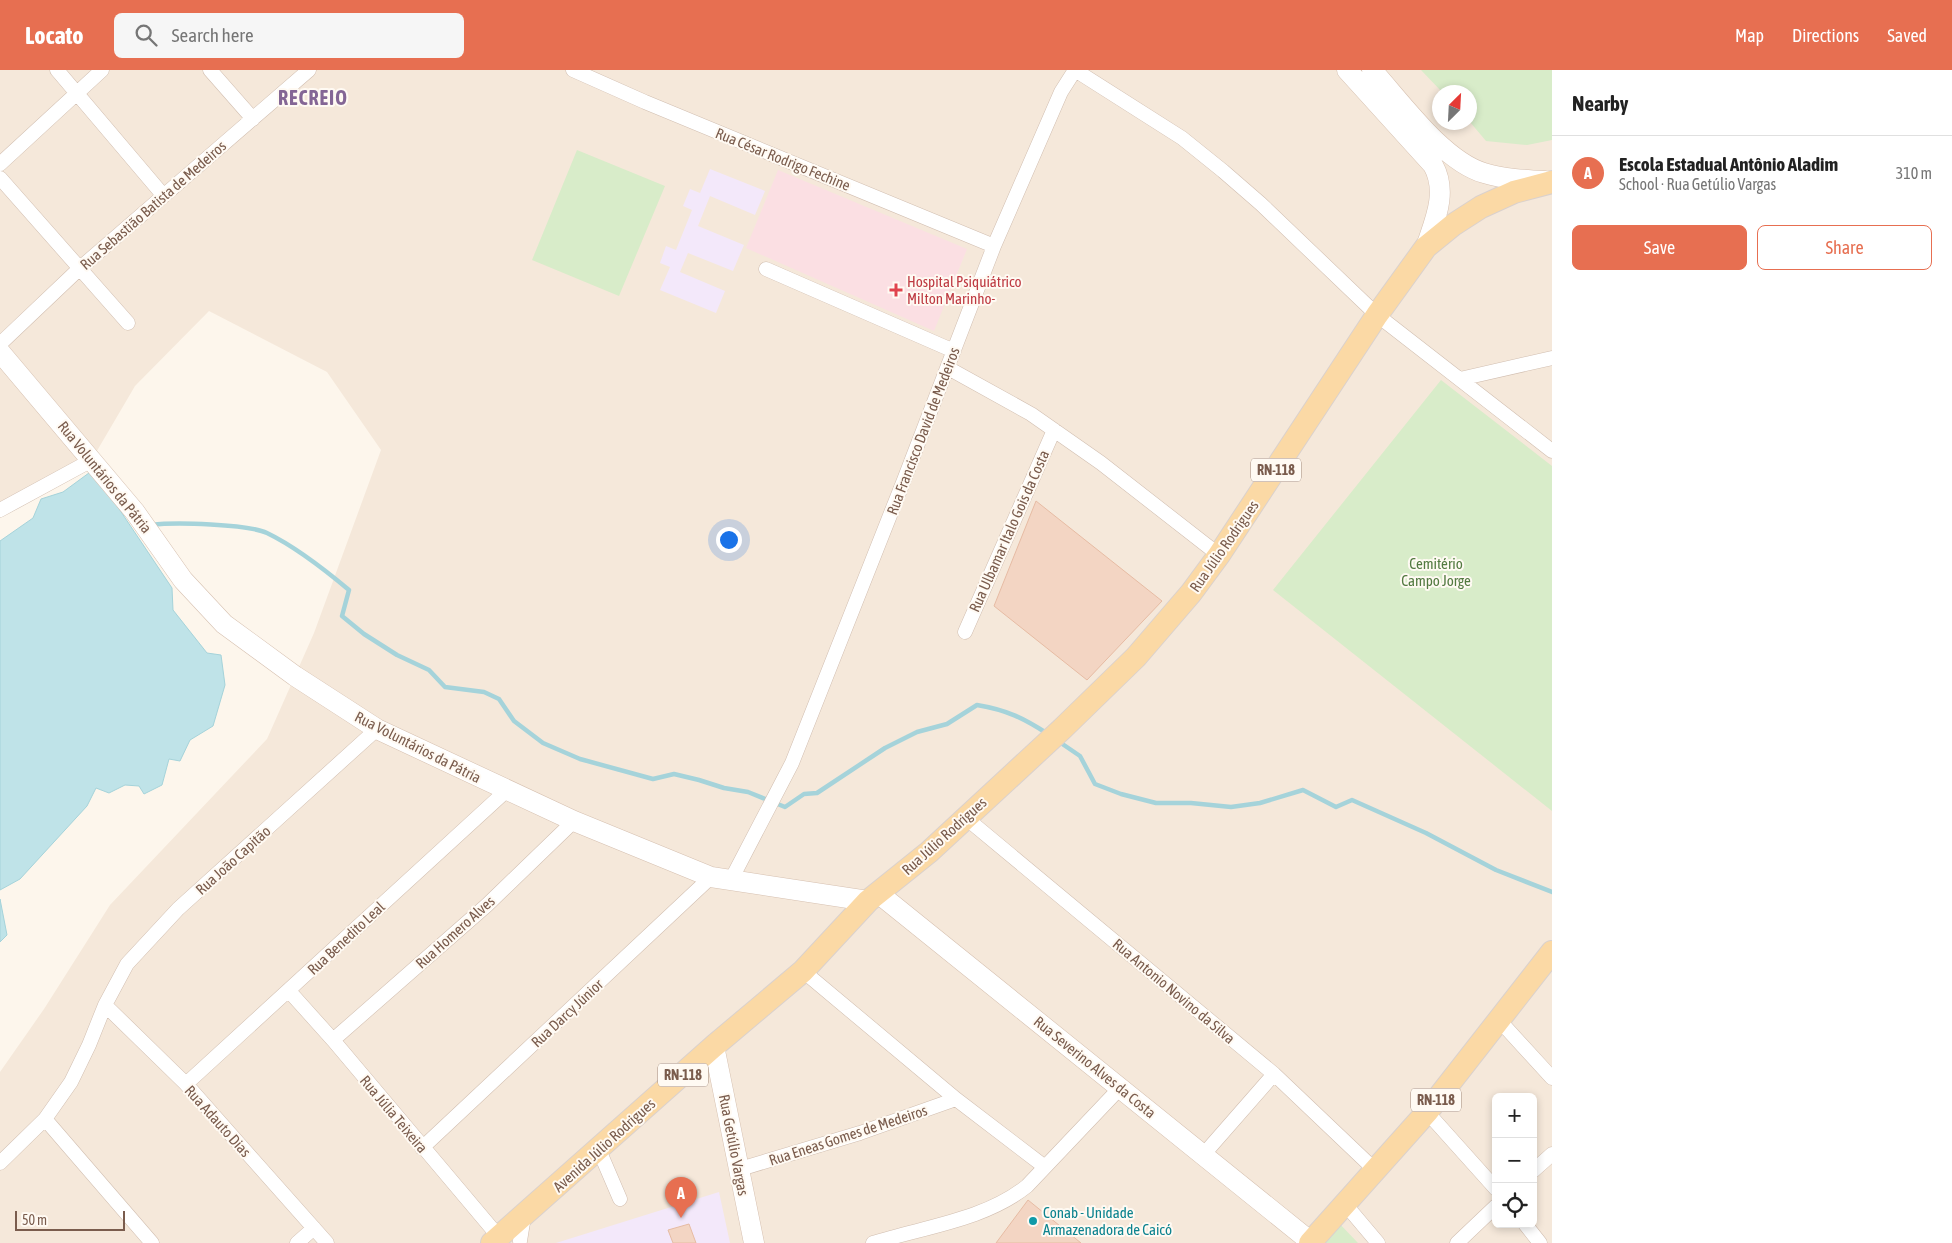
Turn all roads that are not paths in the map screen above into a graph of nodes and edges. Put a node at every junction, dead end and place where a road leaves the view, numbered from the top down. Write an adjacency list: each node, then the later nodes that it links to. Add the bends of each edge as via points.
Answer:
1 (57, 70): 9 (street)
2 (102, 70): 9 (street)
3 (210, 70): 10 (street)
4 (309, 70): 10 (street, Rua Sebastião Batista de Medeiros)
5 (572, 70): 15 (street, Rua César Rodrigo Fechine)
6 (1075, 70): 15 (street, Rua Francisco David de Medeiros, via 1057,101); 19 (street, via 1141,110 1216,165)
7 (1347, 70): 16 (street, via 1433,164 1439,175 1440,200)
8 (1372, 70): 13 (street, via 1440,146 1468,167 1500,177)
9 (77, 92): 11 (street); 14 (street)
10 (253, 119): 14 (street, Rua Sebastião Batista de Medeiros)
11 (0, 164)
12 (0, 178): 17 (street)
13 (1552, 182): 16 (main road, Rua Júlio Rodrigues / RN-118, via 1514,192 1481,207)
14 (163, 195): 17 (street, Rua Sebastião Batista de Medeiros)
15 (994, 246): 22 (street, Rua Francisco David de Medeiros)
16 (1426, 247): 19 (main road, Rua Júlio Rodrigues / RN-118)
17 (79, 269): 20 (street); 21 (street, Rua Sebastião Batista de Medeiros)
18 (766, 269): 22 (street)
19 (1377, 315): 26 (street); 31 (main road, Rua Júlio Rodrigues / RN-118)
20 (128, 324)
21 (0, 344)
22 (954, 351): 25 (street, Rua Francisco David de Medeiros)
23 (0, 352): 29 (street, Rua Voluntários da Pátria)
24 (1552, 358): 26 (street)
25 (948, 368): 27 (street); 37 (street, Rua Francisco David de Medeiros, via 808,725 767,812)
26 (1460, 379): 28 (street)
27 (1054, 430): 31 (street); 32 (street, Rua Ulbamar Italo Gois da Costa)
28 (1552, 451)
29 (92, 460): 30 (street); 33 (street, Rua Voluntários da Pátria, via 135,512 183,580 224,624 272,660)
30 (0, 510)
31 (1219, 555): 35 (main road, Rua Júlio Rodrigues / RN-118, via 1136,657)
32 (965, 632)
33 (377, 729): 34 (street, Rua Voluntários da Pátria); 42 (street, Rua João Capitão, via 178,909 127,964)
34 (506, 791): 36 (street, Rua Voluntários da Pátria); 41 (street, Rua Benedito Leal)
35 (966, 818): 38 (main road, Rua Júlio Rodrigues / RN-118); 46 (street, Rua Antonio Novino da Silva)
36 (574, 822): 37 (street, Rua Voluntários da Pátria); 44 (street, Rua Homero Alves, via 487,905)
37 (721, 878): 38 (street, Rua Voluntários da Pátria); 53 (street, Rua Darcy Júnior)
38 (873, 897): 40 (main road, Avenida Júlio Rodrigues / RN-118); 49 (street, Rua Severino Alves da Costa)
39 (1552, 952): 43 (main road, RN-118)
40 (803, 971): 45 (main road, Avenida Júlio Rodrigues / RN-118); 50 (street)
41 (289, 991): 44 (street, Rua Júlia Teixeira); 48 (street, Rua Benedito Leal)
42 (105, 1004): 48 (street, Rua Adauto Dias); 52 (street, Rua João Capitão, via 71,1082)
43 (1499, 1020): 47 (street); 51 (main road, RN-118)
44 (333, 1040): 53 (street, Rua Júlia Teixeira)
45 (714, 1046): 54 (main road, Avenida Júlio Rodrigues / RN-118); 60 (street, Rua Getúlio Vargas)
46 (1274, 1074): 55 (street); 61 (street, Rua Antonio Novino da Silva)
47 (1552, 1078)
48 (186, 1084): 66 (street, Rua Adauto Dias)
49 (1120, 1088): 55 (street, Rua Severino Alves da Costa); 58 (street)
50 (956, 1099): 58 (street); 60 (street, Rua Eneas Gomes de Medeiros, via 860,1133)
51 (1427, 1112): 61 (main road, RN-118); 62 (street)
52 (45, 1119): 57 (street, Rua João Capitão); 70 (street)
53 (422, 1148): 68 (street, Rua Júlia Teixeira)
54 (599, 1150): 63 (street); 68 (main road, Avenida Júlio Rodrigues / RN-118, via 524,1216)
55 (1204, 1154): 69 (street, Rua Severino Alves da Costa)
56 (1552, 1154): 59 (street)
57 (0, 1163)
58 (1045, 1167): 74 (street, via 1010,1199)
59 (1537, 1167)
60 (740, 1169): 73 (street, Rua Getúlio Vargas)
61 (1375, 1170): 64 (main road, RN-118)
62 (1492, 1185)
63 (620, 1199)
64 (1345, 1204): 69 (main road, RN-118); 75 (street)
65 (1492, 1210): 76 (street)
66 (314, 1228): 71 (street); 72 (street, Rua Adauto Dias)
67 (1528, 1228): 77 (street)
68 (504, 1240)
69 (1311, 1242)
70 (152, 1243)
71 (297, 1243)
72 (326, 1243)
73 (754, 1243)
74 (872, 1243)
75 (1378, 1243)
76 (1457, 1243)
77 (1540, 1243)

